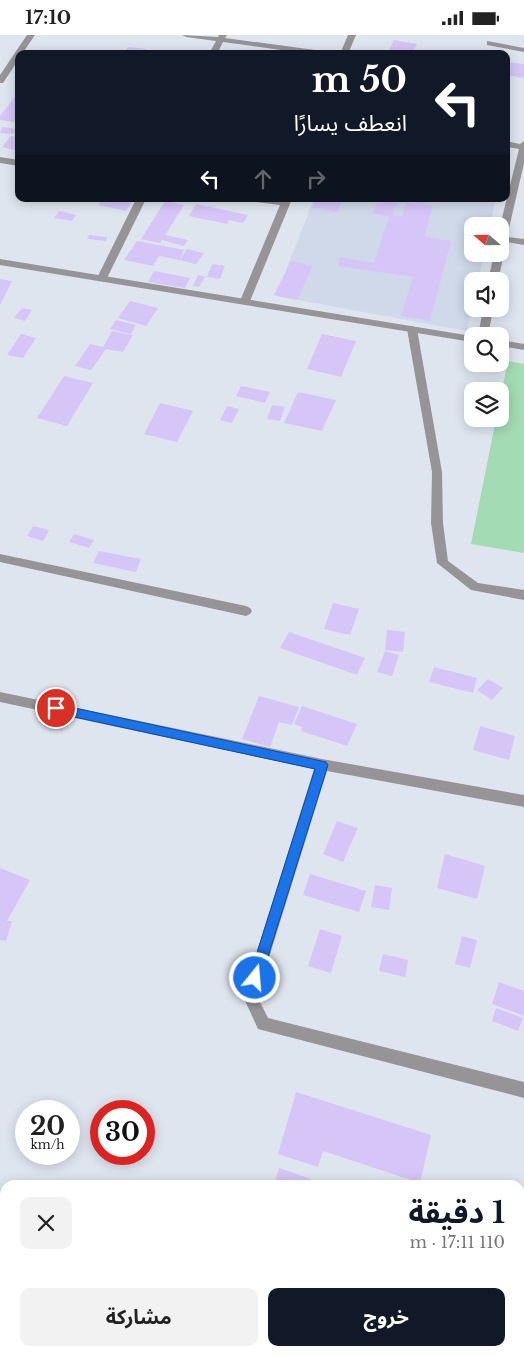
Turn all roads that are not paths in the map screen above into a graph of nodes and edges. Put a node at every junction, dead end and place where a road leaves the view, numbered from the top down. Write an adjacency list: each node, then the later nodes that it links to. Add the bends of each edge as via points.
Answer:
1 (31, 35): 6 (street)
2 (186, 35): 4 (street)
3 (352, 35): 9 (street)
4 (222, 37): 7 (street); 8 (street)
5 (490, 39): 10 (street)
6 (21, 50)
7 (215, 50)
8 (305, 50)
9 (346, 50)
10 (524, 50)
11 (15, 59): 12 (street)
12 (0, 81)
13 (510, 144): 14 (street)
14 (524, 145): 19 (street)
15 (0, 160): 16 (street)
16 (15, 162)
17 (140, 202): 23 (street)
18 (286, 202): 24 (street)
19 (507, 217)
20 (524, 242): 21 (street)
21 (509, 243)
22 (0, 262): 23 (street)
23 (102, 278): 24 (street)
24 (245, 301): 25 (street)
25 (412, 329): 26 (street); 30 (street, via 437,472 443,563 475,587)
26 (464, 338)
27 (509, 344): 28 (street)
28 (524, 347)
29 (0, 558): 31 (street)
30 (524, 595)
31 (246, 611)
32 (0, 697): 33 (street)
33 (322, 765): 34 (street); 35 (street, via 250,996 263,1024)
34 (524, 801)
35 (524, 1091)

